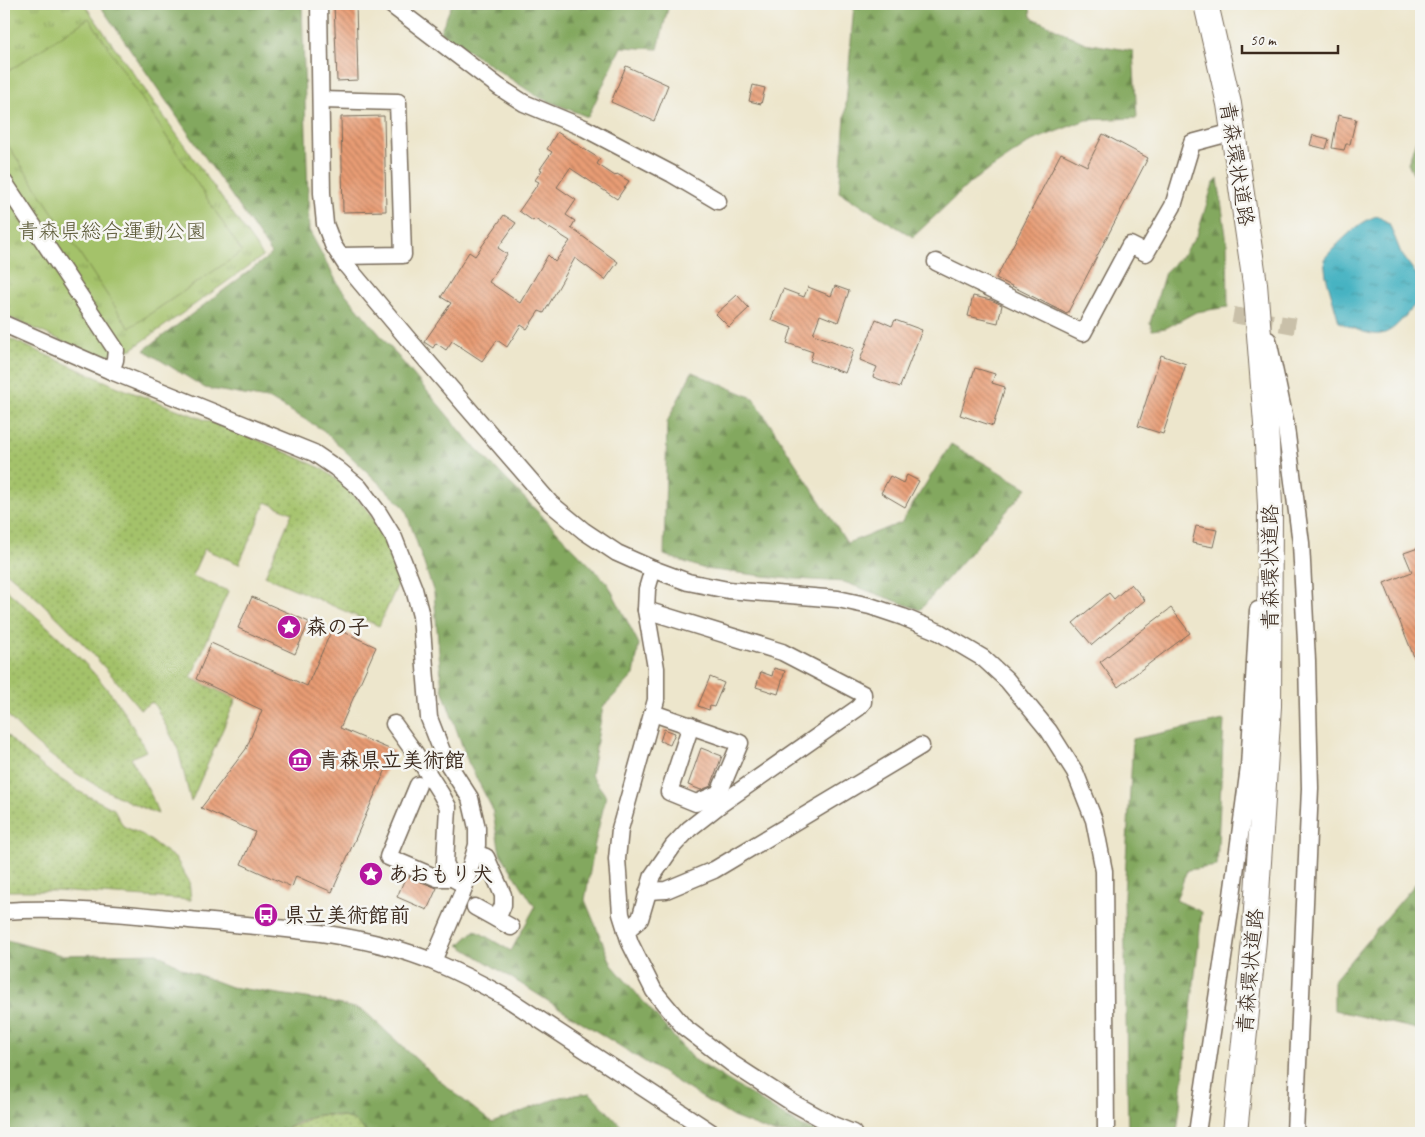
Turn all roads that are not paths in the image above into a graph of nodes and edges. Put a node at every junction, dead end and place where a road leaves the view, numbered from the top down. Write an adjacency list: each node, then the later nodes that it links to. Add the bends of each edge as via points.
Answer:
1 (319, 4): 4 (street)
2 (390, 4): 7 (street, via 524,102 584,128)
3 (1206, 4): 5 (highway, 青森環状道路)
4 (321, 100): 8 (street, via 322,193 326,224); 8 (street, via 398,102 403,255)
5 (1233, 132): 9 (street, via 1192,143 1172,206 1146,253 1130,245 1083,333); 10 (highway, 青森環状道路)
6 (4, 182): 13 (street, via 116,350)
7 (718, 201)
8 (340, 256): 14 (street, via 550,503 584,531)
9 (936, 262)
10 (1255, 284): 11 (highway, 青森環状道路); 35 (street, via 1285,420 1301,543 1307,661 1310,788)
11 (1259, 320): 33 (street, via 1255,394 1260,564 1249,767); 34 (highway, 青森環状道路, via 1270,506 1270,706 1254,940)
12 (4, 324): 13 (street)
13 (111, 371): 21 (street, via 314,453 359,487 394,538 414,589 421,616 429,718 445,759 470,798 477,828)
14 (653, 570): 15 (street, via 647,589); 32 (street, via 688,582 720,588 838,599 903,617 939,632 983,658 1026,701 1075,772 1094,820 1104,871)
15 (646, 610): 16 (street, via 656,668); 23 (street, via 782,652 863,694 863,702 858,708 689,829 653,874)
16 (653, 713): 18 (street); 28 (street, via 620,829 617,859 620,914)
17 (394, 724): 22 (street, via 448,807 445,863)
18 (691, 725): 18 (street, via 740,743 719,792 696,803 669,792)
19 (921, 746): 23 (street, via 714,870 666,890)
20 (418, 785): 22 (street, via 388,857 436,878)
21 (475, 853): 22 (street); 26 (street, via 486,857 503,894 503,905)
22 (458, 882): 29 (street)
23 (648, 891): 28 (street, via 640,919)
24 (475, 907): 26 (street)
25 (4, 911): 29 (street, via 52,909 121,913 313,932 390,947)
26 (497, 919): 27 (street)
27 (511, 927)
28 (626, 930): 31 (street, via 654,991 684,1027 785,1098 833,1126)
29 (433, 962): 30 (street, via 505,997)
30 (712, 1133)
31 (853, 1133)
32 (1106, 1133)
33 (1197, 1133)
34 (1235, 1133)
35 (1295, 1133)

